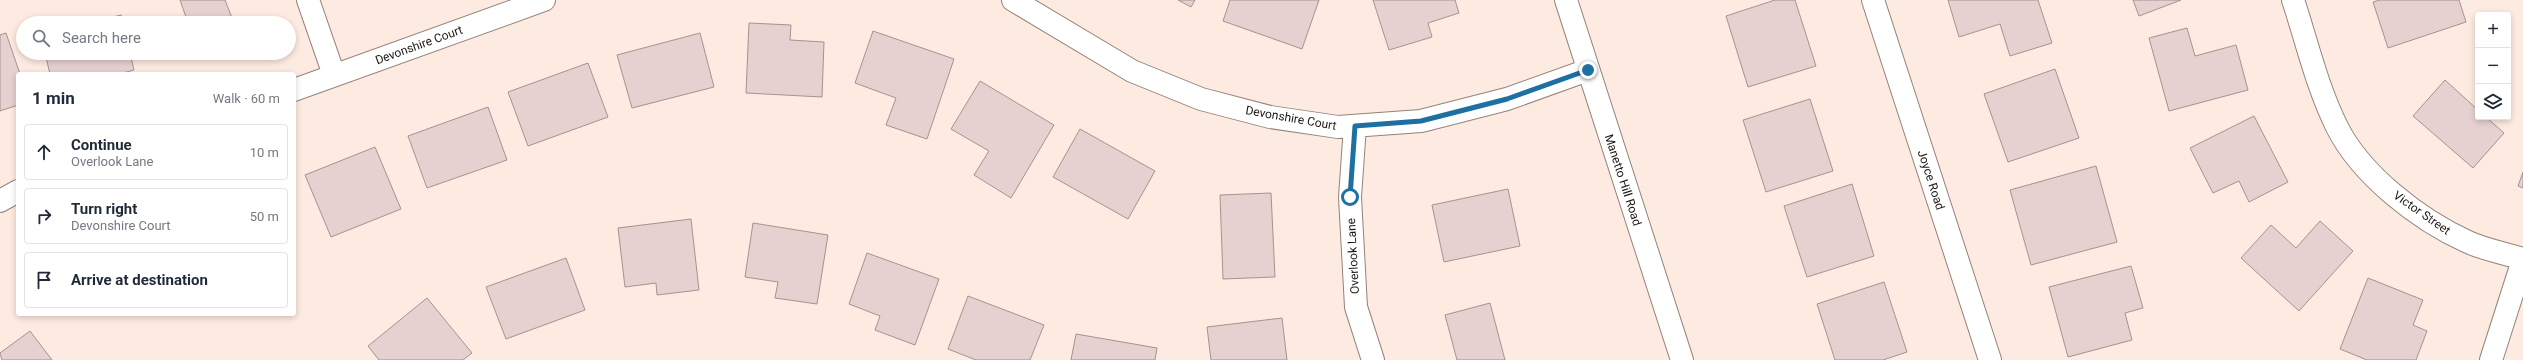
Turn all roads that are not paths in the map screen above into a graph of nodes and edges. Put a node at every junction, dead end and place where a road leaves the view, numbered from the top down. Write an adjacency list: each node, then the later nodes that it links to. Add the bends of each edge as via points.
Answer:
1 (308, 0): 8 (street)
2 (544, 0): 8 (street, Devonshire Court)
3 (1013, 0): 10 (street, Devonshire Court, via 1132,71 1201,99 1270,117 1338,127)
4 (1566, 0): 7 (street, Manetto Hill Road)
5 (1872, 0): 16 (street, Joyce Road)
6 (2293, 0): 13 (street, Victor Street, via 2337,128 2360,160 2396,197 2440,228 2469,243)
7 (1588, 70): 10 (street, Devonshire Court, via 1507,99 1421,121); 15 (street, Manetto Hill Road)
8 (334, 75): 9 (street, Devonshire Court)
9 (296, 89)
10 (1355, 126): 14 (street, Overlook Lane, via 1350,197 1356,307)
11 (16, 192): 12 (street)
12 (0, 201)
13 (2523, 259): 17 (street)
14 (1373, 360)
15 (1682, 360)
16 (1990, 360)
17 (2490, 360)

